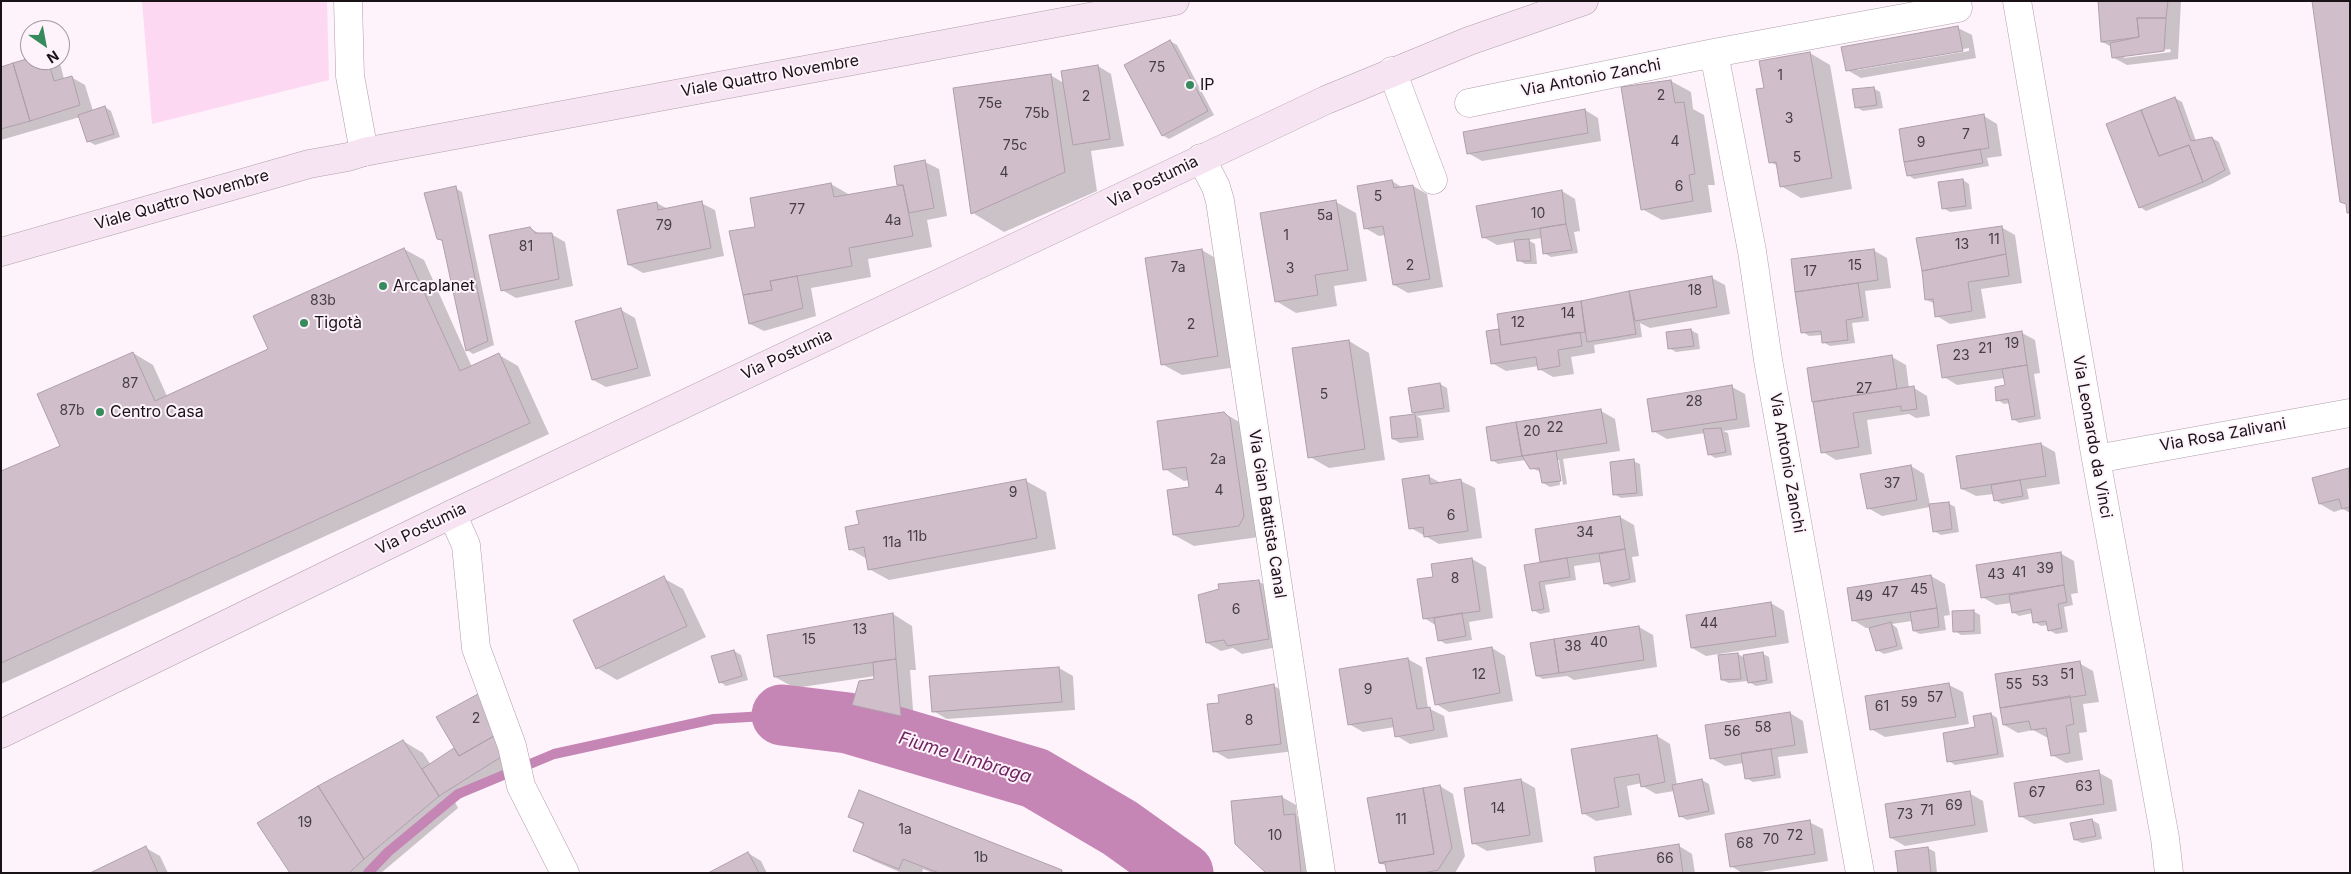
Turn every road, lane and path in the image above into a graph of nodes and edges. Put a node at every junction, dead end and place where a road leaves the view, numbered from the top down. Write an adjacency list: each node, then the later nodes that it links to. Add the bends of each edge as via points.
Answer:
1 (348, 1): 9 (street, via 350,76)
2 (1175, 1): 9 (street, Viale Quattro Novembre)
3 (1584, 1): 7 (street, Via Postumia)
4 (2017, 1): 14 (street, Via Leonardo da Vinci)
5 (1958, 8): 6 (street, Via Antonio Zanchi)
6 (1714, 53): 8 (street, Via Antonio Zanchi); 19 (street, Via Antonio Zanchi, via 1752,251 1768,360)
7 (1392, 71): 10 (street, Via Postumia); 11 (street)
8 (1469, 102)
9 (364, 152): 12 (street, Viale Quattro Novembre, via 309,164)
10 (1202, 158): 15 (street, Via Postumia); 18 (street, Via Gian Battista Canal, via 1220,201)
11 (1433, 180)
12 (1, 252)
13 (2350, 413): 14 (street, Via Rosa Zalivani)
14 (2096, 459): 20 (street, Via Leonardo da Vinci, via 2165,838)
15 (452, 514): 16 (street, Via Postumia); 17 (street, via 466,544 476,648 512,746 521,786)
16 (1, 734)
17 (565, 873)
18 (1321, 873)
19 (1860, 873)
20 (2168, 873)

